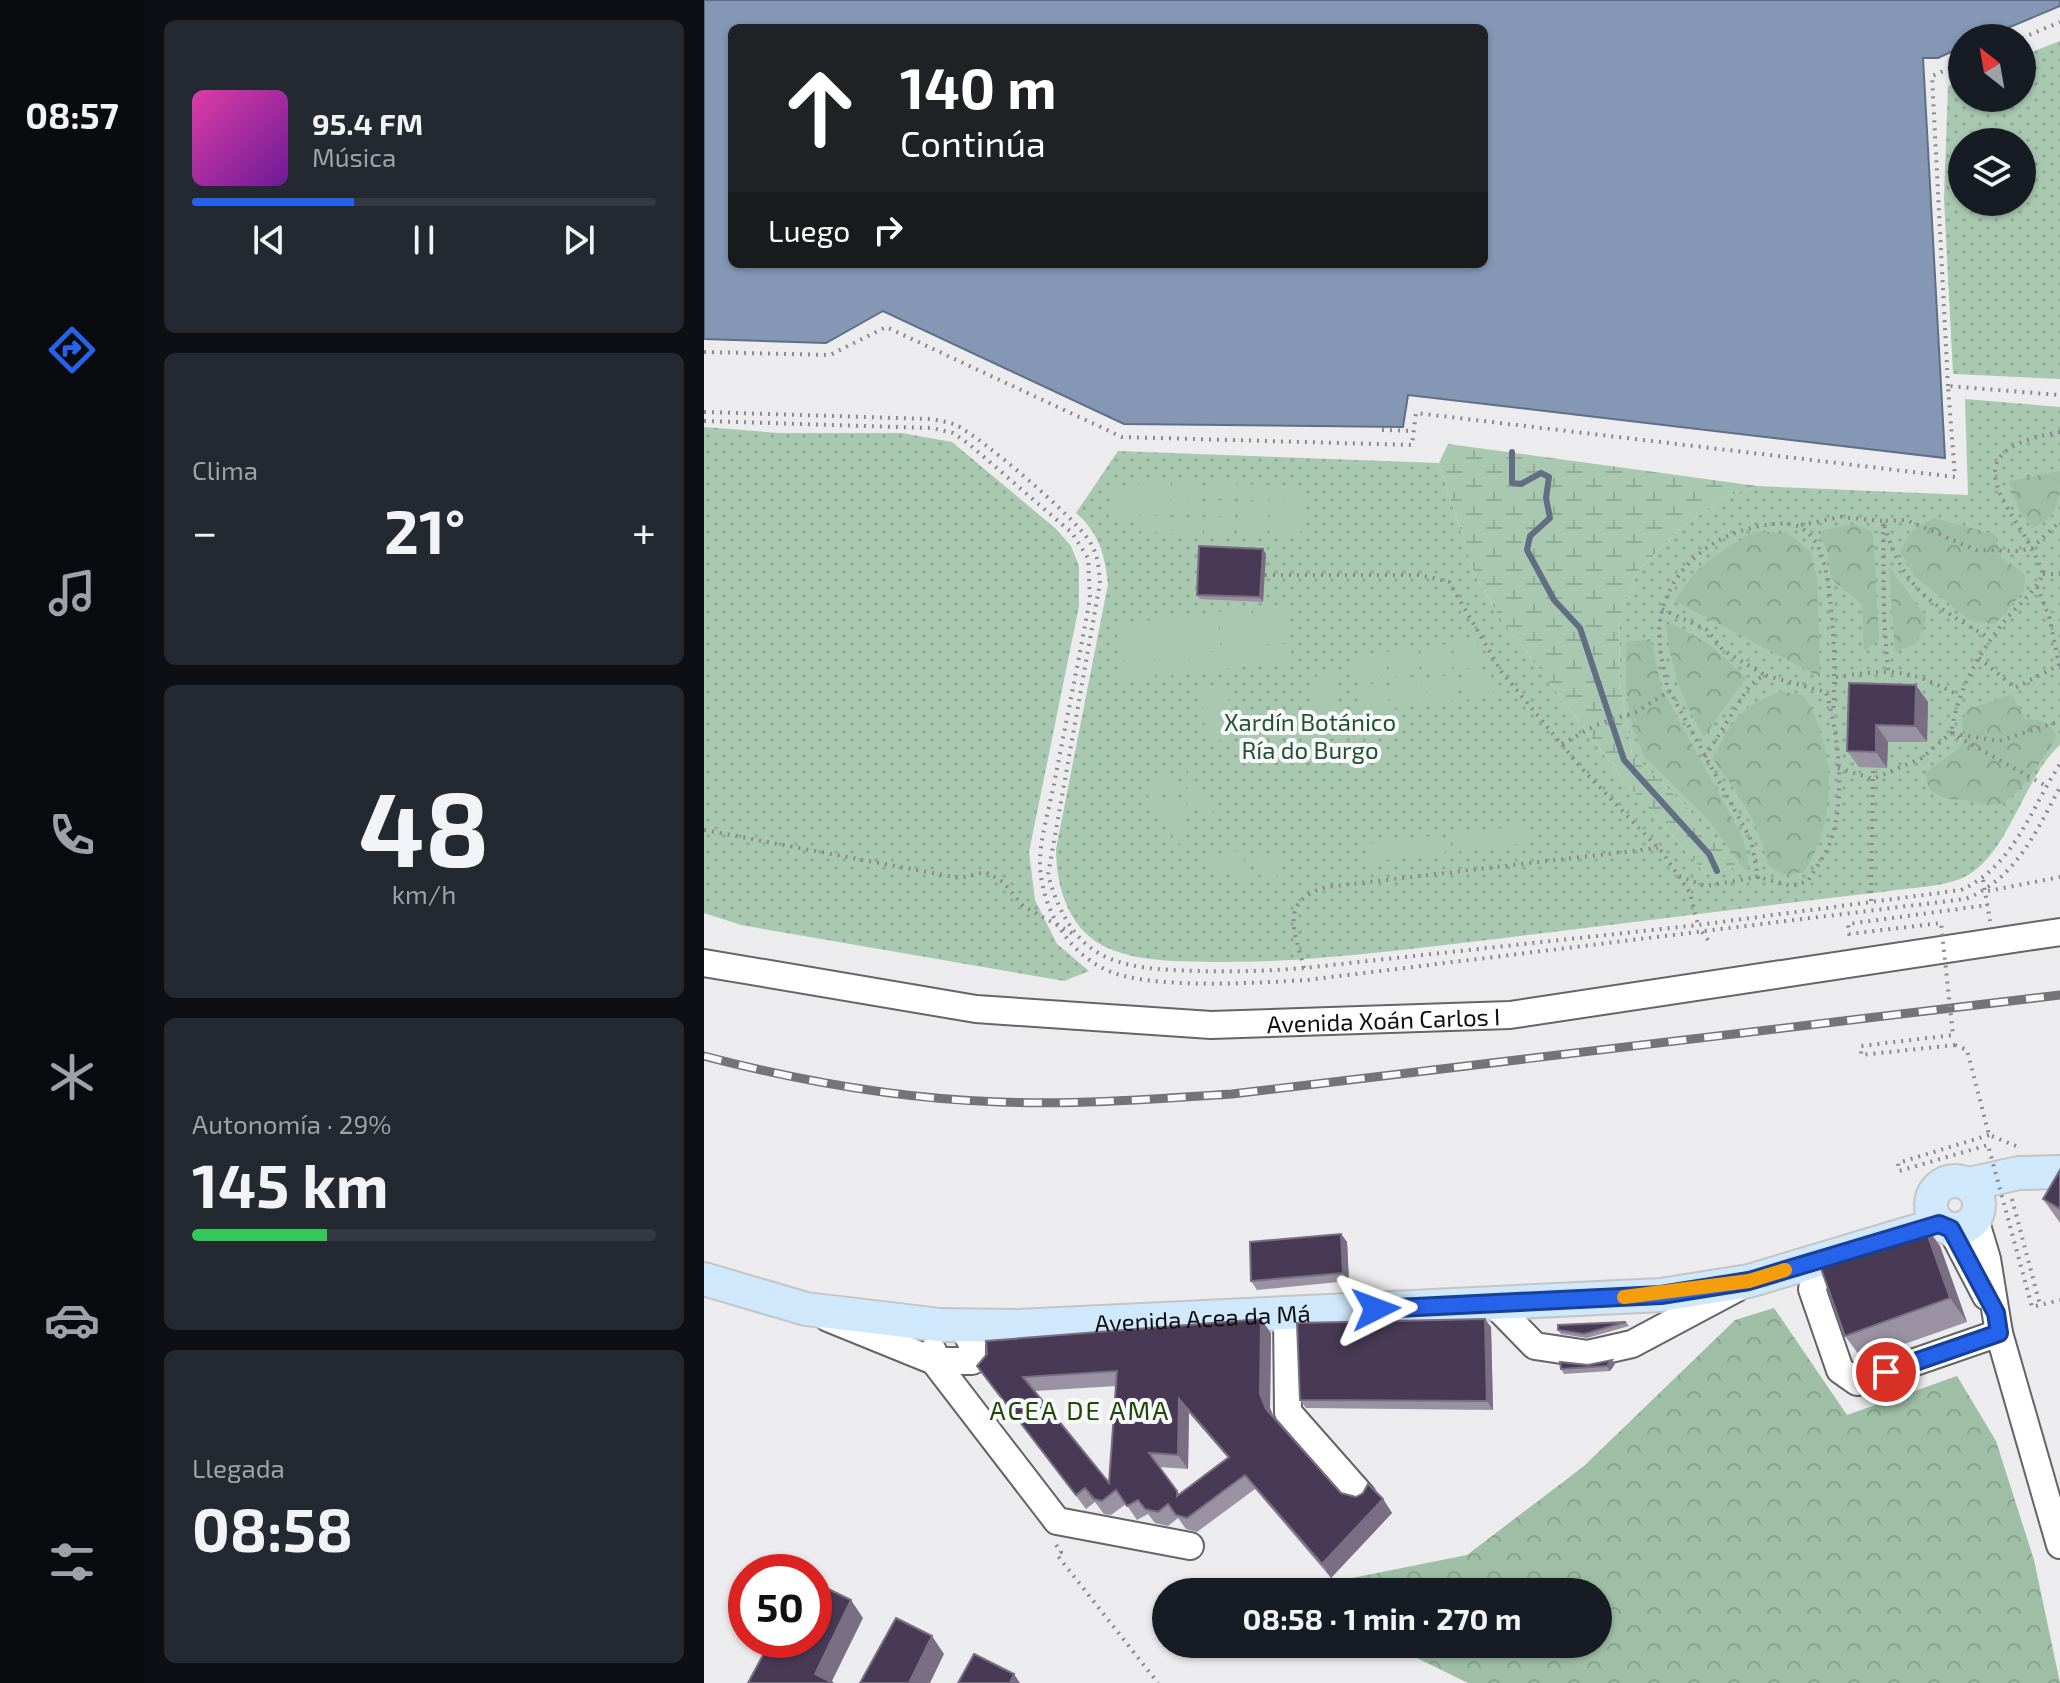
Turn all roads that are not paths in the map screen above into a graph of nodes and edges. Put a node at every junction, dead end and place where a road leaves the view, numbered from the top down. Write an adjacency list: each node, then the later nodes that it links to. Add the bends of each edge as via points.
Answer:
1 (2060, 932): 2 (street, Avenida Xoán Carlos I, via 1510,1015 1211,1025 976,1009)
2 (704, 963)
3 (2060, 1174): 4 (main road, via 2019,1173); 4 (main road, via 2014,1208)
4 (1958, 1210): 5 (main road, Avenida Acea da Má); 11 (street)
5 (1812, 1262): 7 (main road, Avenida Acea da Má); 11 (street, via 1812,1289 1840,1370 1857,1382)
6 (704, 1279): 9 (main road, Avenida Acea da Má)
7 (1749, 1281): 8 (main road, Avenida Acea da Má, via 1661,1295 1579,1290); 8 (street, via 1632,1344 1588,1354 1535,1346)
8 (1494, 1304): 10 (main road, Avenida Acea da Má)
9 (806, 1309): 12 (main road, Avenida Acea da Má); 14 (street)
10 (1287, 1313): 13 (main road, Avenida Acea da Má); 18 (street, via 1288,1412)
11 (1997, 1323): 17 (street)
12 (951, 1325): 13 (main road, Avenida Acea da Má); 14 (street, via 933,1345); 15 (street, via 972,1344)
13 (1018, 1326): 15 (street)
14 (934, 1361): 15 (street); 16 (street)
15 (972, 1361): 16 (street)
16 (968, 1408): 20 (street, via 1057,1521)
17 (2050, 1470): 19 (street)
18 (1362, 1496)
19 (2060, 1545)
20 (1190, 1546)

